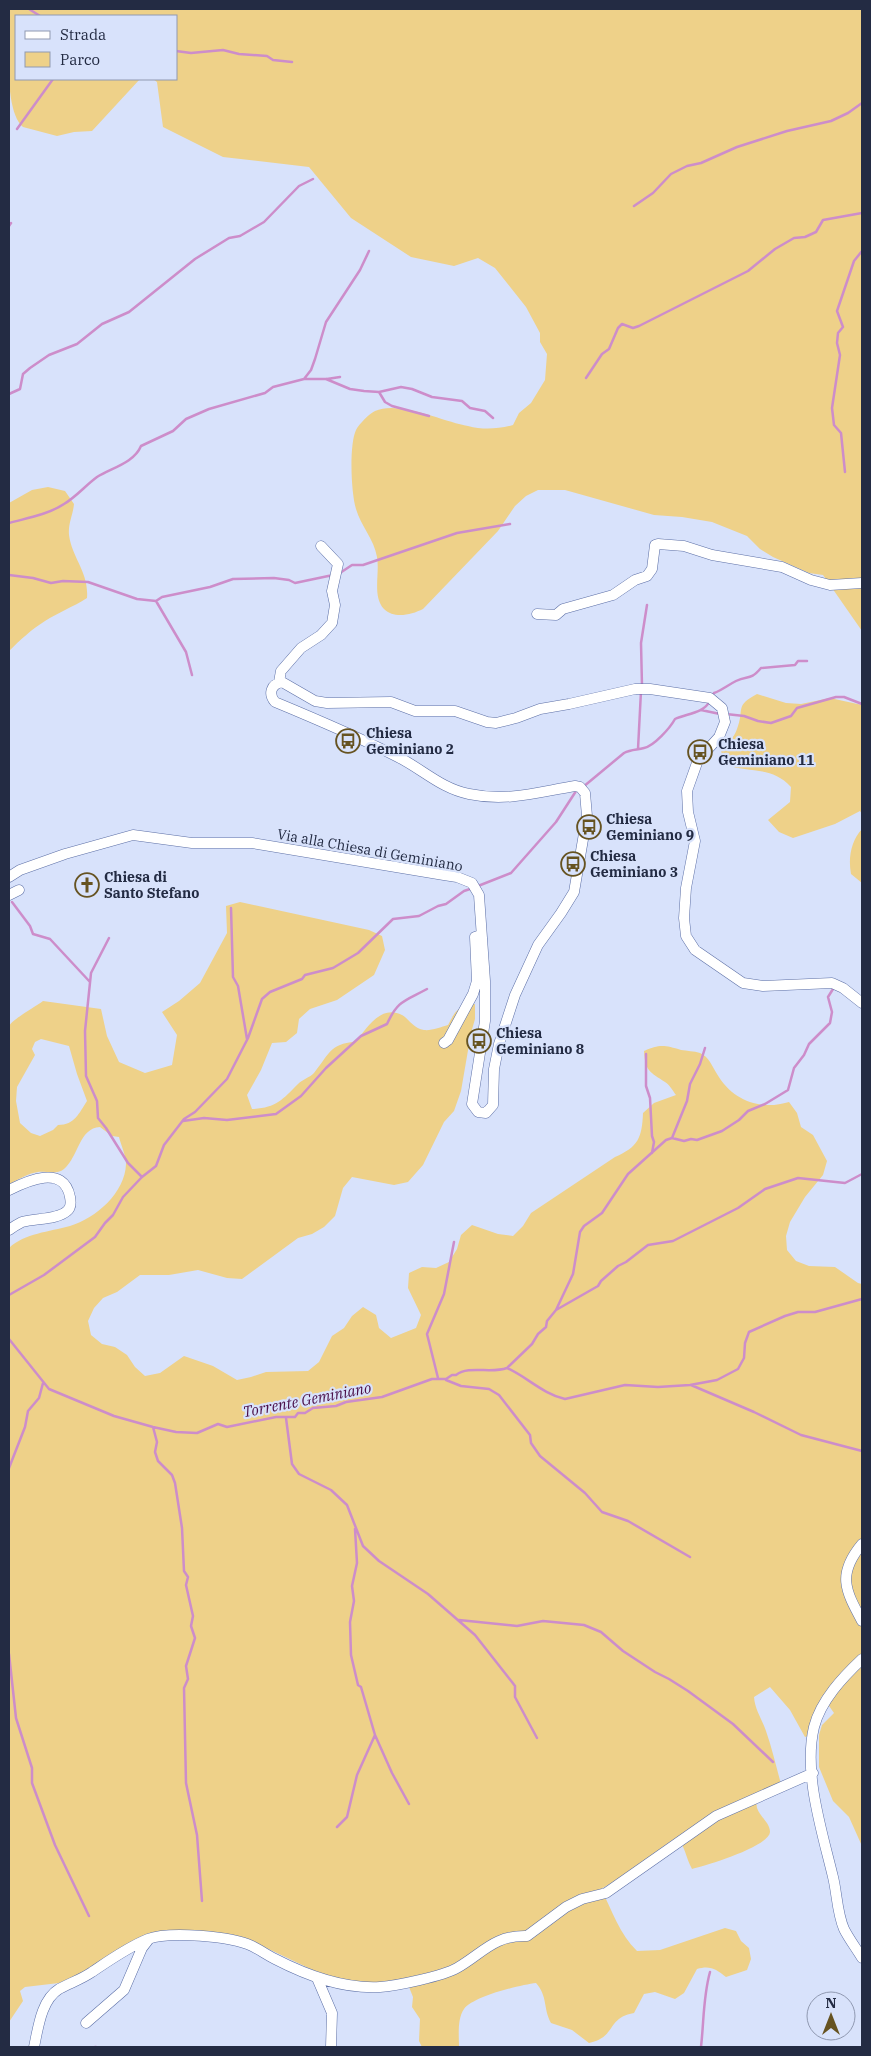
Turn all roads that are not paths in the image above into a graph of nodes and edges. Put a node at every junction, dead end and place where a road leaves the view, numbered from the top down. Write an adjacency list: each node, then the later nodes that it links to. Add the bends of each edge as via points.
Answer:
1 (321, 546): 4 (street, via 338,564 332,591 335,606 332,623 301,648 281,671)
2 (862, 583): 3 (street, via 830,585 782,567 712,555 684,546 655,544 648,576 635,580 613,595 563,609 556,615)
3 (537, 614)
4 (278, 682): 6 (street, Via alla Chiesa di Geminiano, via 271,689 275,702 399,757 459,792 514,797 575,786 580,786 585,792 587,816 574,892 538,945 515,995 499,1044 494,1069 493,1105 482,1113 472,1104 485,1021); 7 (street, via 286,682 315,701 391,702 415,711 454,711 496,723 540,709 635,689 710,698 722,708 725,722 719,737 698,760 687,791 686,802 694,841 686,888 686,936 696,950 743,983 763,986 832,983)
5 (9, 877): 6 (street, Via alla Chiesa di Geminiano, via 65,854 133,835 192,843 252,843 466,880 476,888 479,896)
6 (482, 936): 8 (street, via 475,937 478,981 444,1043)
7 (862, 1003)
8 (445, 1030)
9 (9, 1190): 10 (street, via 35,1178 53,1178 66,1187 71,1203 64,1214 22,1222)
10 (9, 1230)
11 (862, 1544): 12 (street, via 847,1568 845,1583)
12 (862, 1621)
13 (862, 1659): 14 (street, via 834,1690 814,1726)
14 (813, 1778): 16 (street, via 815,1809 843,1924); 17 (street, via 716,1816 606,1893 566,1906 527,1936 502,1939 455,1969 396,1986 354,1987)
15 (149, 1939): 17 (street, via 196,1936 235,1940); 18 (street, via 124,1990); 19 (street, via 82,1979 57,1990 43,2013)
16 (862, 1958)
17 (317, 1978): 20 (street, via 332,2013)
18 (86, 2023)
19 (34, 2047)
20 (332, 2047)

